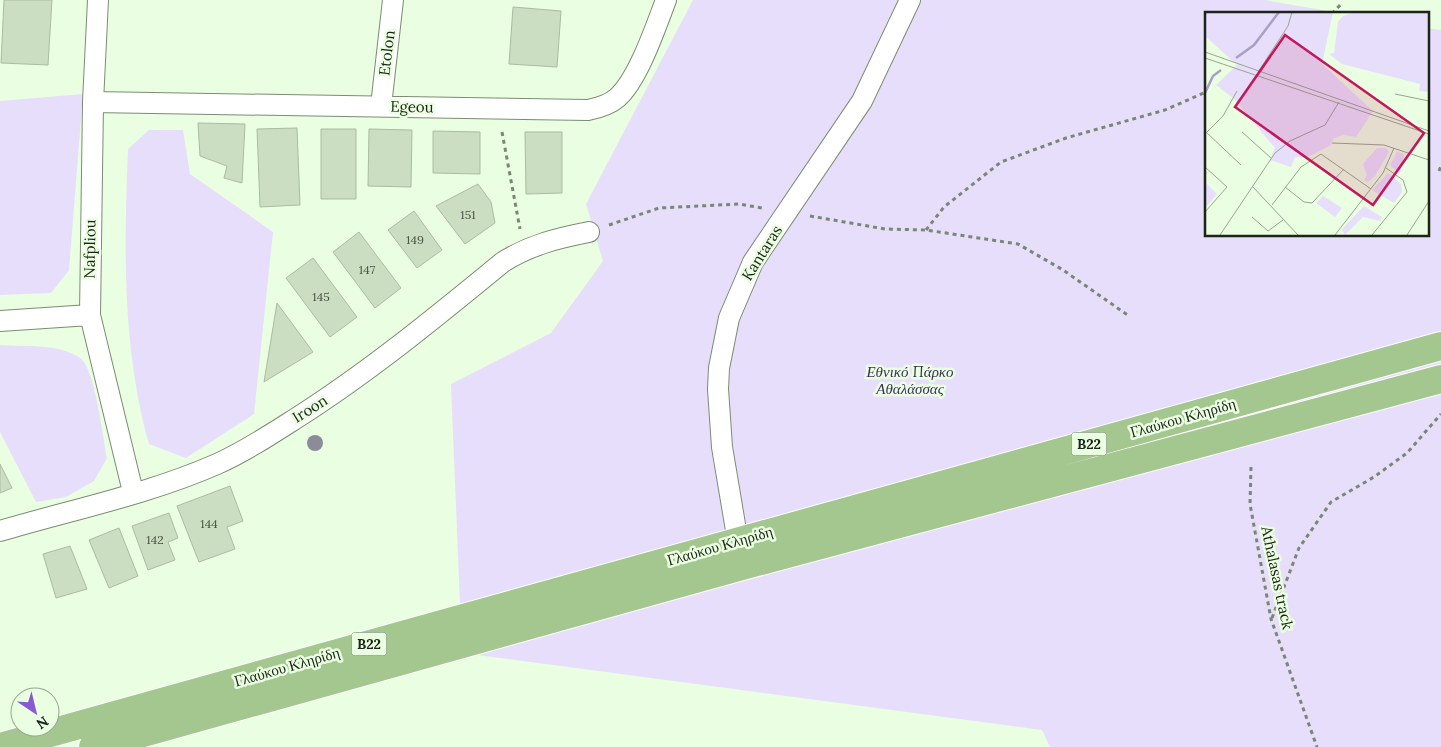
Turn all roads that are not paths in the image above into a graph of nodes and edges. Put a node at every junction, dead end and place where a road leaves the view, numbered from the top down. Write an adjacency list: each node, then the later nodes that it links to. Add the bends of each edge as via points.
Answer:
1 (98, 0): 5 (street, Nafpliou)
2 (393, 0): 6 (street, Etolon)
3 (666, 0): 6 (street, Egeou, via 625,89 616,98 588,110)
4 (910, 0): 14 (street, Kantaras, via 862,102 753,262 729,318 719,368 722,447)
5 (93, 102): 6 (street, Egeou); 8 (street, Nafpliou)
6 (381, 106)
7 (589, 232): 12 (street, Iroon, via 540,243 503,262 347,386 218,464)
8 (90, 315): 9 (street); 12 (street, Nafpliou)
9 (0, 321)
10 (1441, 346): 14 (main road, Γλαύκου Κληρίδη / B22)
11 (1441, 379): 14 (main road, Γλαύκου Κληρίδη / B22)
12 (133, 492): 13 (street, Iroon)
13 (0, 531)
14 (740, 554): 15 (main road, Γλαύκου Κληρίδη / B22); 16 (main road, Γλαύκου Κληρίδη / B22)
15 (0, 747)
16 (93, 747)

